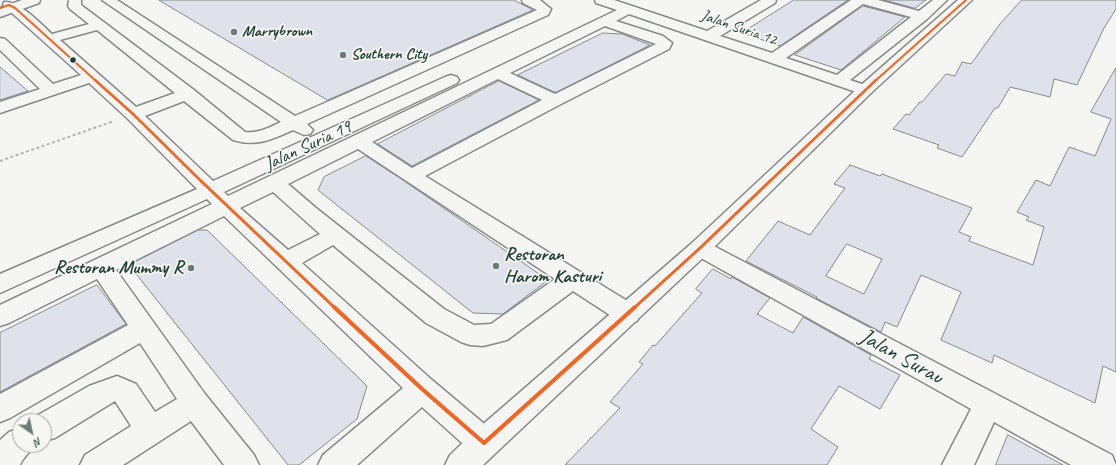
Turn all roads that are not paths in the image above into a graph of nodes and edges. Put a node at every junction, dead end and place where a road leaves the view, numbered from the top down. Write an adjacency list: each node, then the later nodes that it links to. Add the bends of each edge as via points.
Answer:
1 (34, 0): 11 (street)
2 (75, 0): 14 (street, via 75,6)
3 (108, 0): 29 (street)
4 (528, 0): 29 (street, via 541,6 543,12)
5 (770, 0): 15 (street)
6 (860, 0): 18 (street)
7 (864, 0): 12 (street)
8 (942, 0): 12 (street)
9 (966, 0): 23 (street)
10 (614, 5): 13 (street); 15 (street, Jalan Suria 12); 19 (street)
11 (6, 8): 16 (street)
12 (922, 16): 22 (street)
13 (604, 21): 19 (street); 26 (street, via 658,39 665,43 664,46)
14 (99, 25): 16 (street); 25 (street)
15 (708, 36): 18 (street, Jalan Suria 12)
16 (49, 39): 21 (street)
17 (0, 42): 24 (street)
18 (774, 59): 22 (street, Jalan Suria 12)
19 (490, 69): 26 (street); 31 (street)
20 (462, 74): 30 (street, Jalan Suria 19)
21 (91, 78): 24 (street); 28 (street)
22 (839, 81): 23 (street, Jalan Suria 12)
23 (865, 90): 36 (street)
24 (51, 91): 27 (street)
25 (188, 94): 28 (street); 29 (street, via 246,139 262,138)
26 (555, 100): 32 (street)
27 (0, 108)
28 (133, 114): 34 (street)
29 (294, 124): 30 (street)
30 (321, 140): 34 (street, Jalan Suria 19)
31 (359, 142): 32 (street); 33 (street)
32 (411, 176): 39 (street)
33 (275, 183): 34 (street); 35 (street)
34 (219, 199): 37 (street); 38 (street); 40 (street, Jalan Suria 19)
35 (335, 235): 37 (street); 39 (street, via 435,316 470,335 498,333)
36 (700, 248): 41 (street); 46 (street, Jalan Surau)
37 (287, 261): 44 (street)
38 (101, 266): 42 (street); 43 (street)
39 (573, 279): 41 (street)
40 (0, 284)
41 (628, 314): 50 (street)
42 (0, 316)
43 (144, 328): 45 (street); 47 (street)
44 (422, 389): 50 (street); 55 (street)
45 (195, 403): 49 (street); 54 (street)
46 (988, 405): 57 (street); 58 (street, Jalan Surau)
47 (0, 409)
48 (52, 423): 49 (street, via 99,395 117,388 126,393)
49 (150, 431): 53 (street)
50 (484, 443): 56 (street)
51 (12, 450): 52 (street)
52 (4, 465)
53 (96, 465)
54 (243, 465)
55 (334, 465)
56 (461, 465)
57 (958, 465)
58 (1101, 465)

